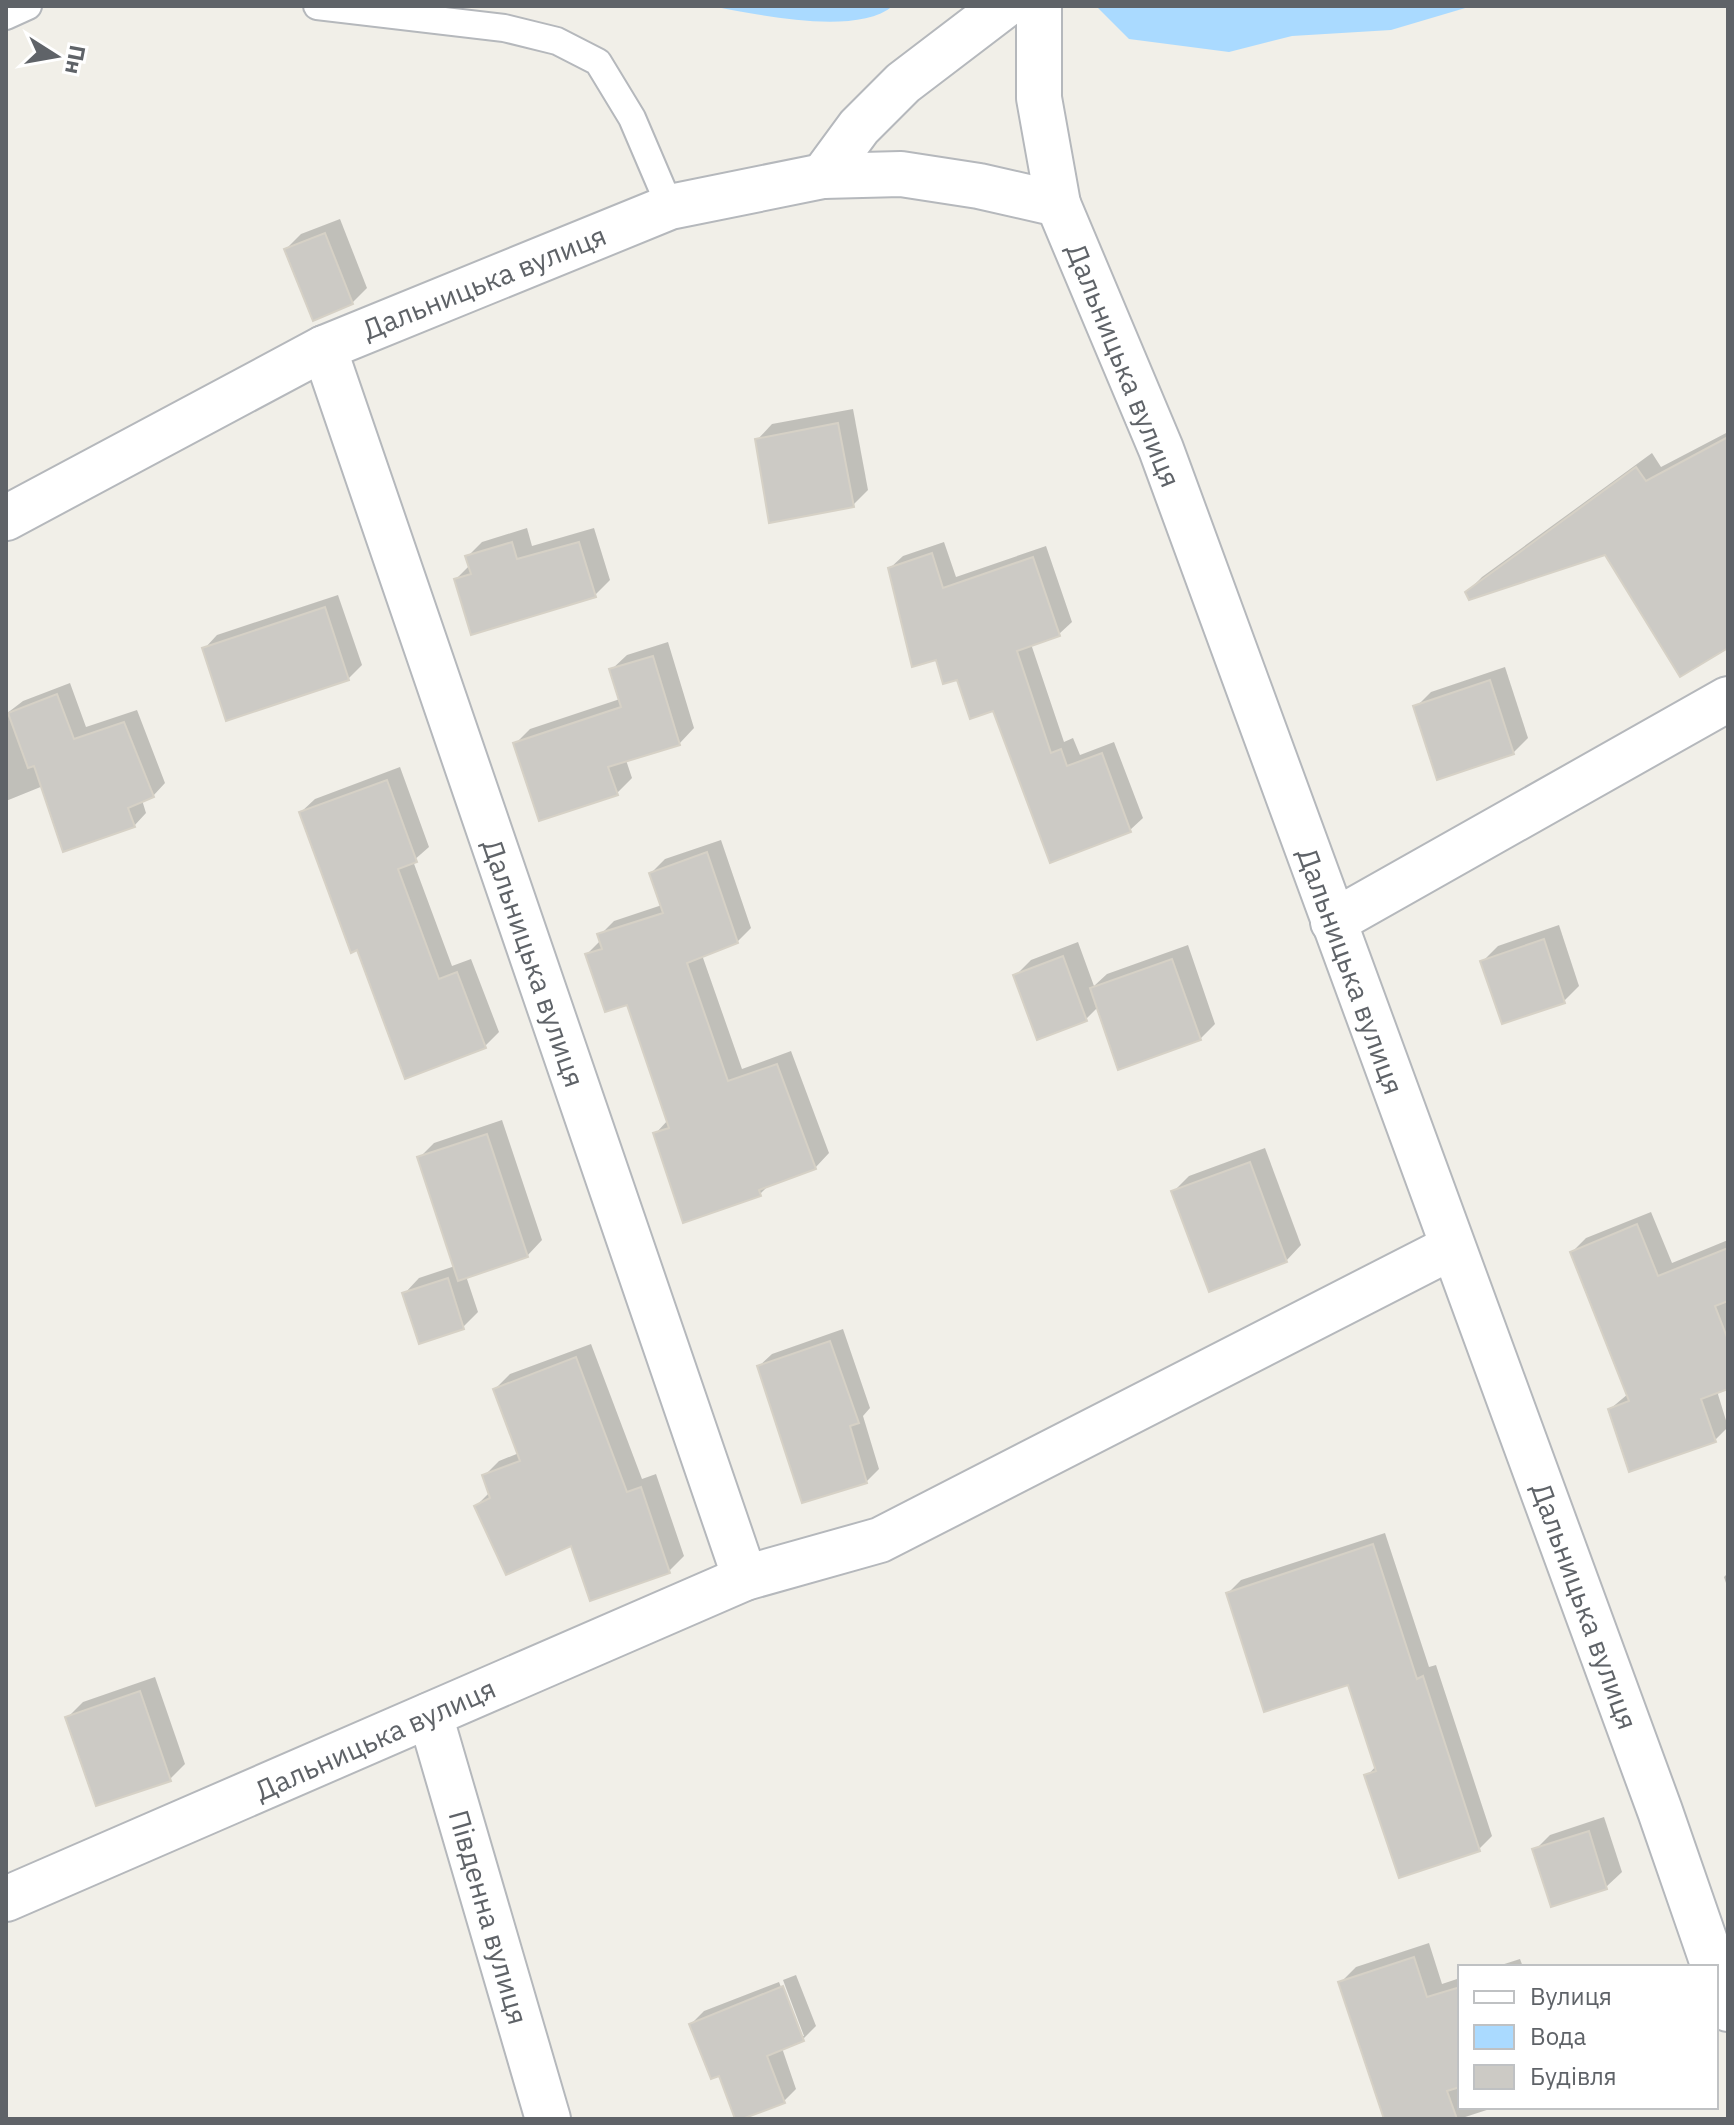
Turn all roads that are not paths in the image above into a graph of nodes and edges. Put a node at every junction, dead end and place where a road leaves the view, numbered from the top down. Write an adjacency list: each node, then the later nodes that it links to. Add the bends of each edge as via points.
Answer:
1 (28, 6): 5 (lane)
2 (317, 6): 8 (lane, via 504,28 557,41 598,62 632,118)
3 (1004, 6): 6 (street, via 903,83 859,127)
4 (1039, 6): 7 (street, via 1039,98)
5 (6, 16)
6 (823, 176): 7 (street, Дальницька вулиця, via 901,174); 8 (street, Дальницька вулиця)
7 (1058, 204): 12 (street, Дальницька вулиця, via 1161,449)
8 (670, 207): 9 (street, Дальницька вулиця)
9 (324, 348): 10 (street, Дальницька вулиця); 14 (street, Дальницька вулиця)
10 (6, 518)
11 (1728, 699): 12 (street)
12 (1333, 922): 13 (street, Дальницька вулиця)
13 (1452, 1247): 14 (street, Дальницька вулиця, via 880,1540); 17 (street, Дальницька вулиця)
14 (745, 1578): 15 (street, Дальницька вулиця)
15 (430, 1715): 16 (street, Дальницька вулиця); 20 (street, Південна вулиця)
16 (6, 1899)
17 (1713, 1965)
18 (1718, 1980): 19 (street)
19 (1728, 2009)
20 (548, 2119)

